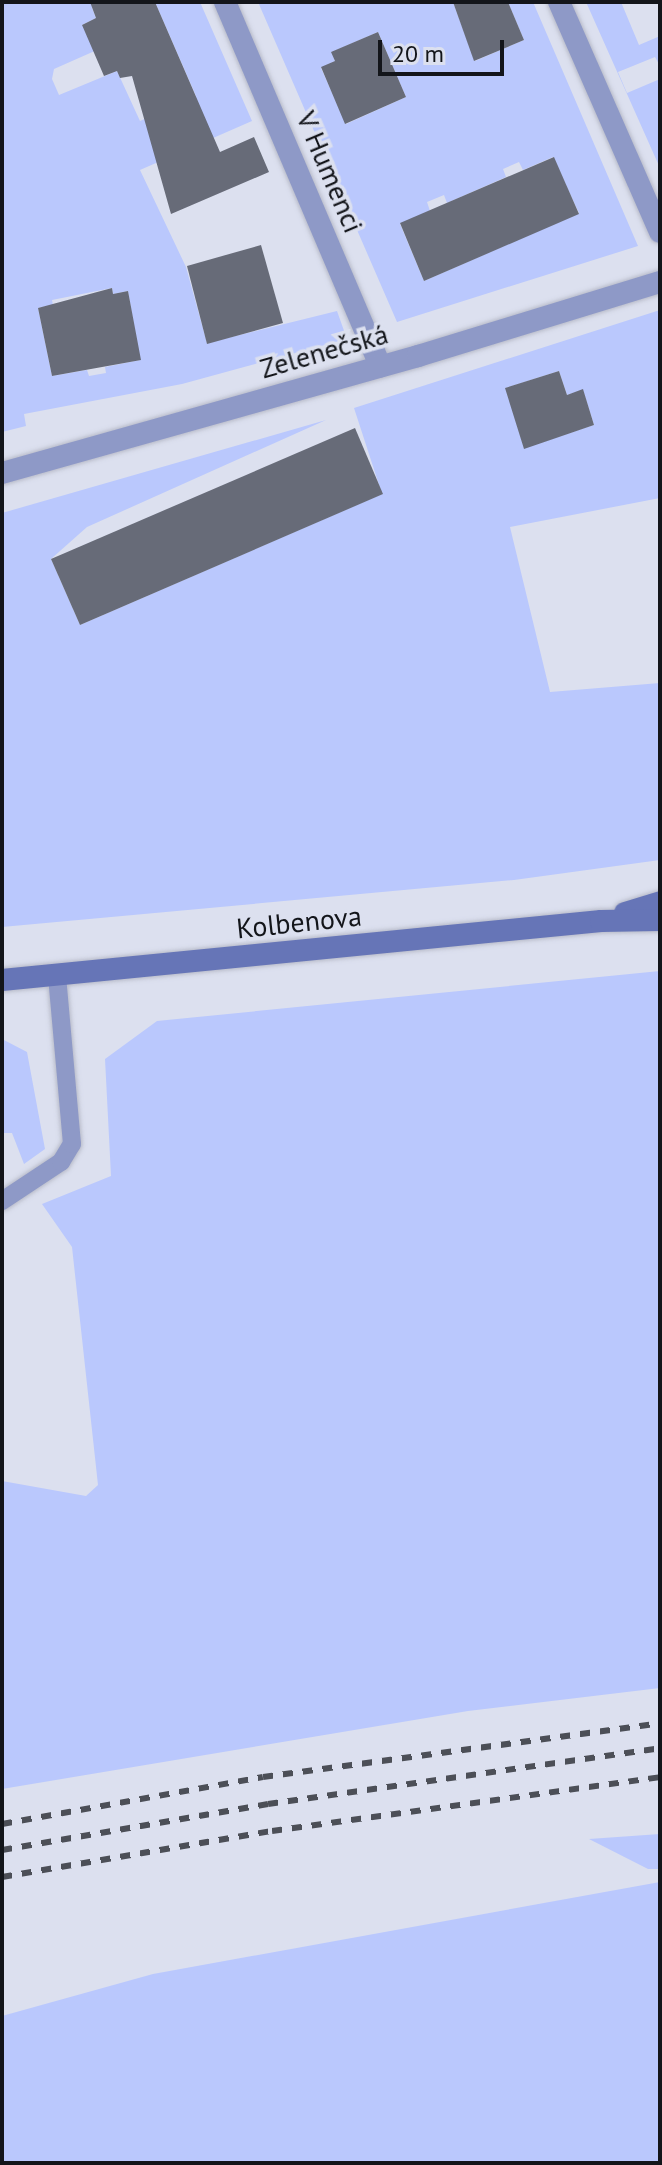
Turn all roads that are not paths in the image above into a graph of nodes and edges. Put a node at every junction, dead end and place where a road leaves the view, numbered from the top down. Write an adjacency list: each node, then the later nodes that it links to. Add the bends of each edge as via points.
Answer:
1 (225, 2): 5 (street, V Humenci)
2 (559, 2): 3 (street)
3 (660, 232)
4 (660, 282): 5 (street, Zelenečská)
5 (380, 366): 6 (street, Zelenečská)
6 (2, 473)
7 (660, 902): 9 (main road, Kolbenova)
8 (660, 920): 9 (main road, Kolbenova)
9 (601, 921): 10 (main road, Kolbenova)
10 (57, 975): 11 (main road, Kolbenova); 12 (lane, via 72,1144 61,1162)
11 (2, 980)
12 (2, 1201)

